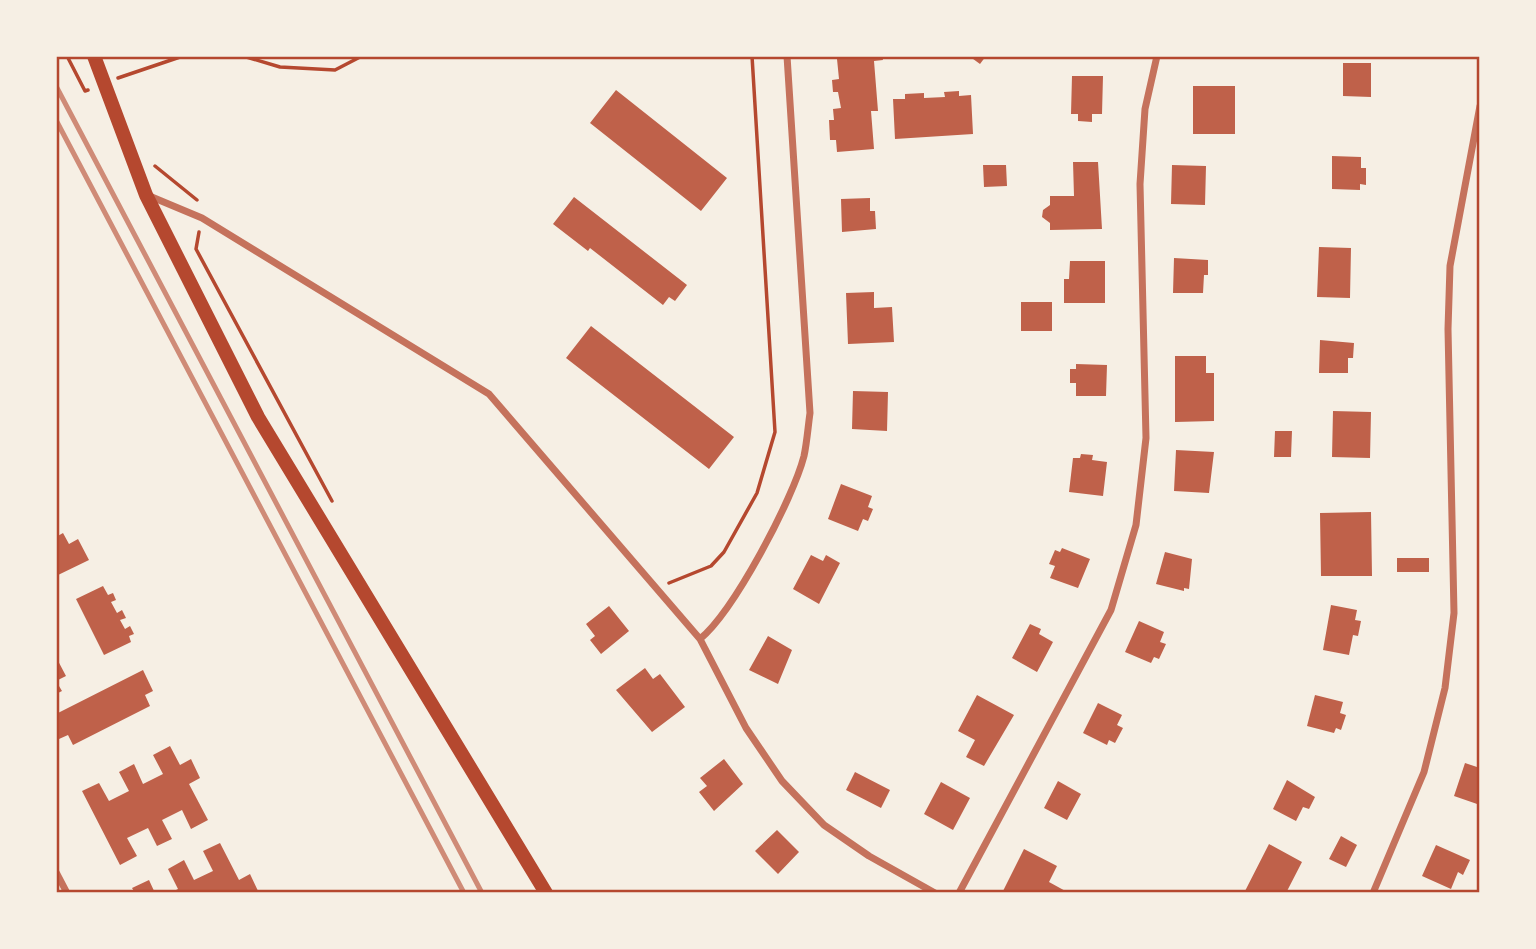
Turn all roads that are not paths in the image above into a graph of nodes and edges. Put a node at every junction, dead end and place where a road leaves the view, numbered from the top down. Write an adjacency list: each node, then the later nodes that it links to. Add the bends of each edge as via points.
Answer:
1 (94, 56): 5 (main road)
2 (787, 56): 6 (street, via 810,413 804,458 774,527 730,603)
3 (1157, 56): 11 (street, via 1145,108 1140,184 1146,438 1136,525 1111,610)
4 (1480, 106): 12 (street, via 1450,267 1454,613 1445,688 1424,772)
5 (146, 195): 6 (street, via 202,218 489,394); 9 (main road, via 258,417)
6 (700, 639): 10 (street, via 746,728 782,781 824,825)
7 (56, 872): 8 (street)
8 (67, 893)
9 (546, 893)
10 (935, 893)
11 (959, 893)
12 (1373, 893)

